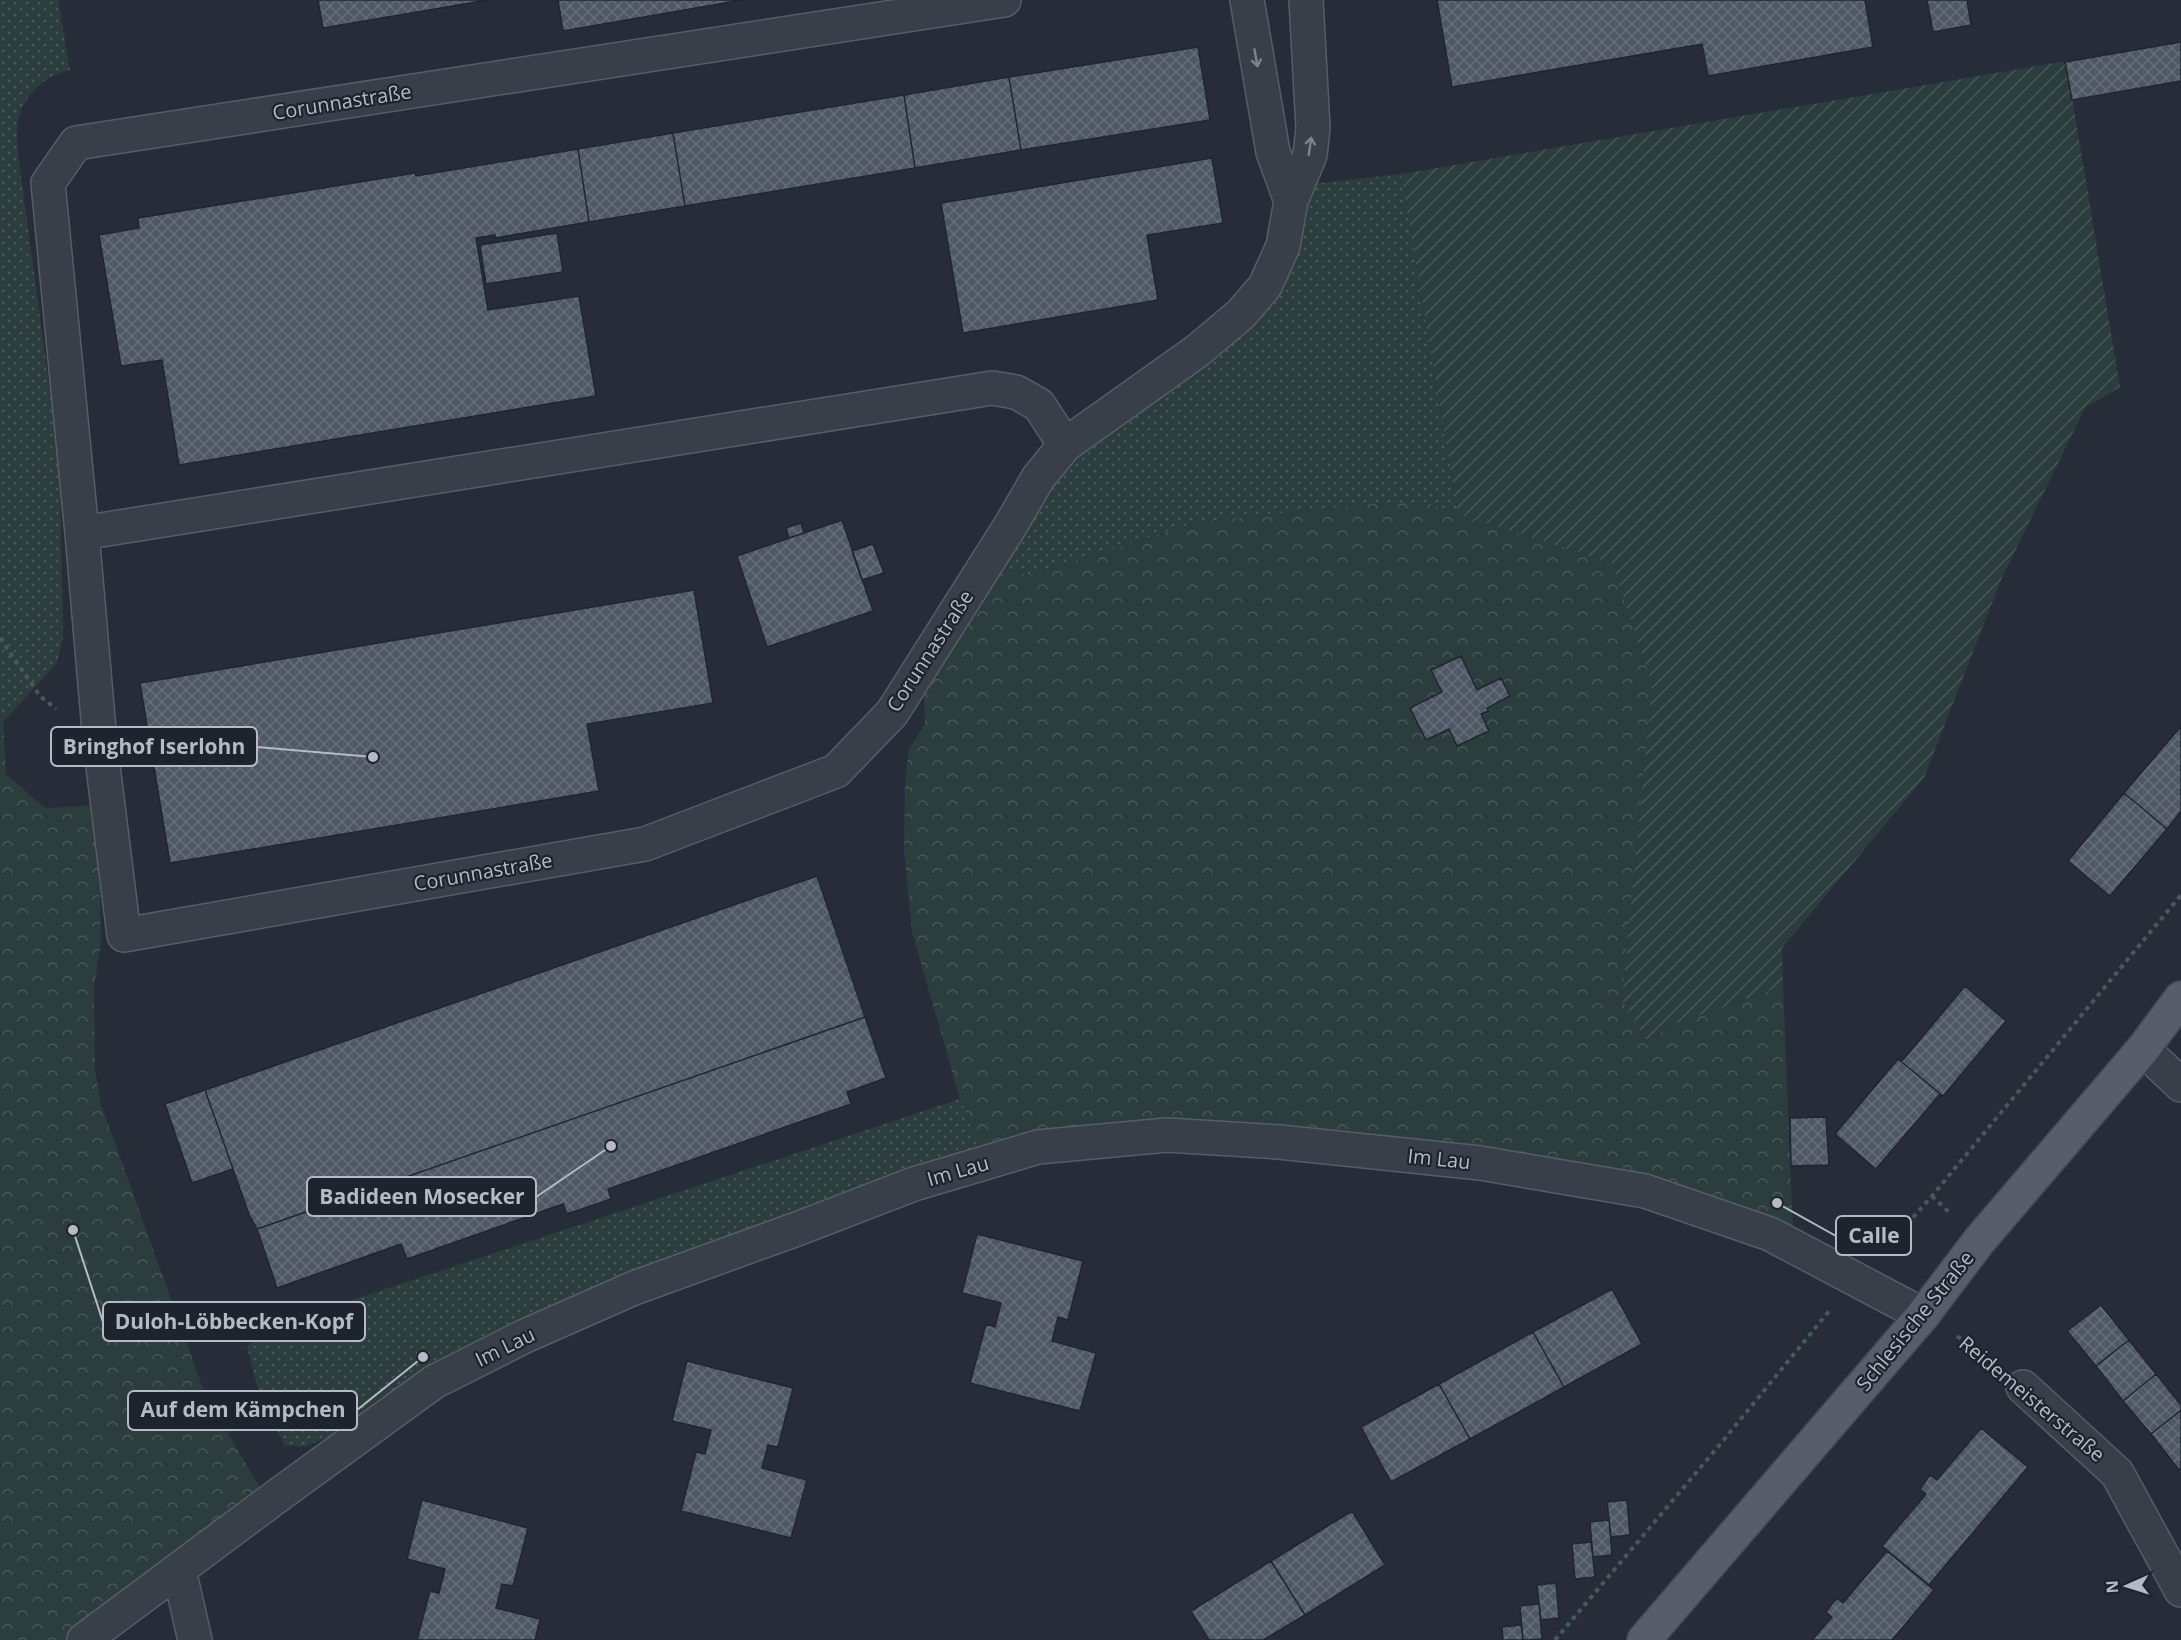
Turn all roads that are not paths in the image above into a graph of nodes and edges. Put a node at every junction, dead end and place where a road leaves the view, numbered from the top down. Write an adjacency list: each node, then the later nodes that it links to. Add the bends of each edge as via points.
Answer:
1 (1004, 0): 6 (street, Corunnastraße, via 76,143 48,183)
2 (1246, 0): 4 (street, Corunnastraße, one-way to 4, via 1273,152)
3 (1306, 0): 4 (street, Corunnastraße, one-way to 3, via 1310,155 1313,128)
4 (1291, 201): 5 (street, Corunnastraße, via 1284,246 1265,286 1241,314 1197,351)
5 (1065, 445): 6 (street, via 1039,405 1016,392 992,388); 6 (street, Corunnastraße, via 1038,478 892,713 836,771 645,844 124,935 100,742)
6 (82, 532)
7 (2181, 998): 8 (main road, Schlesische Straße)
8 (2143, 1049): 9 (street); 10 (main road, Schlesische Straße, via 1979,1241)
9 (2181, 1085)
10 (1923, 1315): 12 (street, Im Lau, via 1770,1234 1645,1191 1480,1163 1279,1142 1167,1135 1038,1147 914,1184 634,1288 525,1336 434,1382); 16 (main road, Schlesische Straße)
11 (2023, 1387): 13 (street, Reidemeisterstraße, via 2117,1473)
12 (179, 1570): 14 (street, Im Lau); 15 (street)
13 (2181, 1590)
14 (84, 1640)
15 (195, 1640)
16 (1644, 1640)

